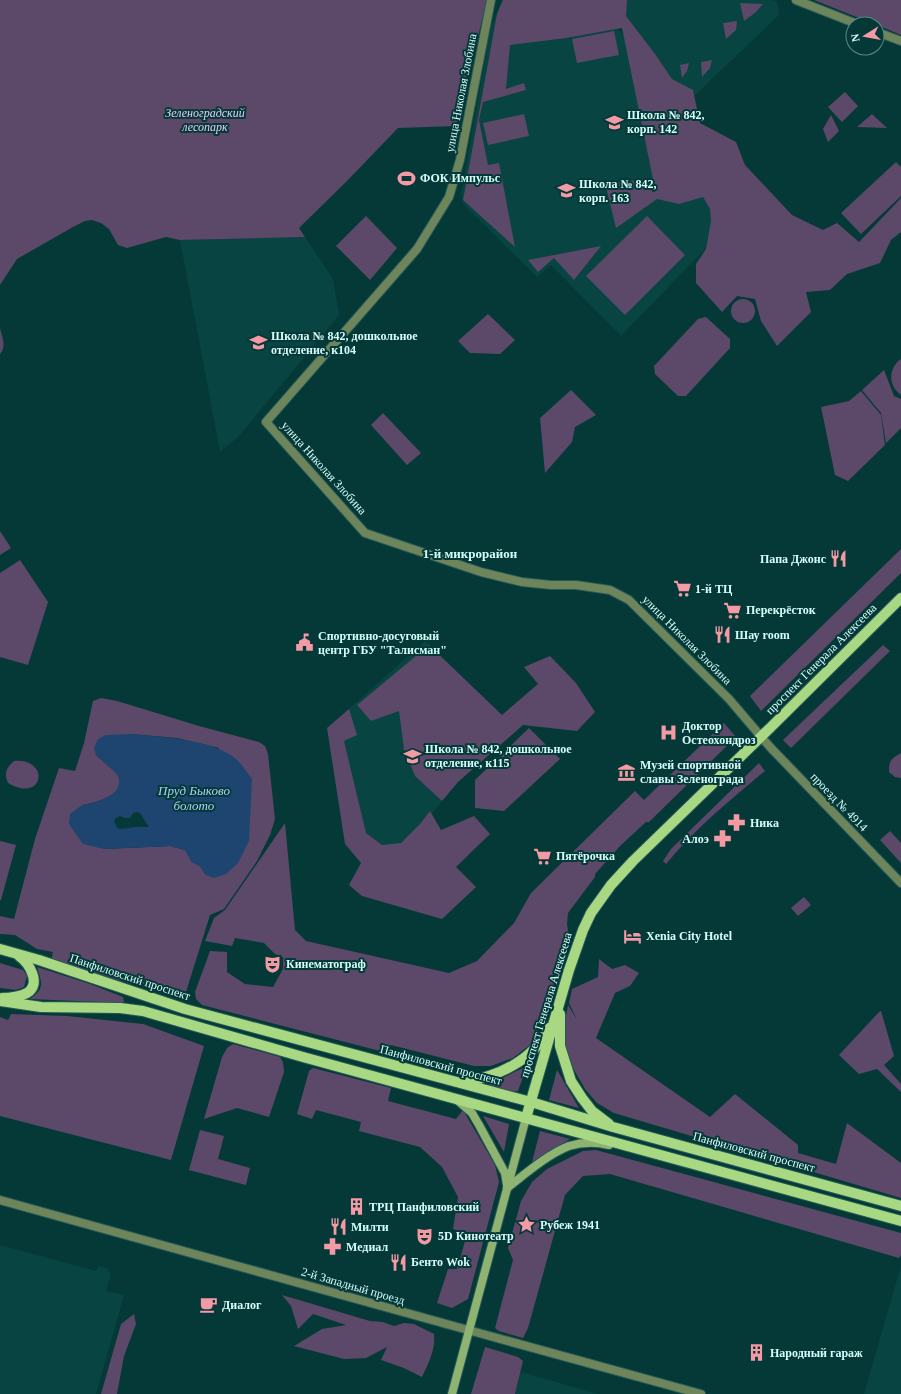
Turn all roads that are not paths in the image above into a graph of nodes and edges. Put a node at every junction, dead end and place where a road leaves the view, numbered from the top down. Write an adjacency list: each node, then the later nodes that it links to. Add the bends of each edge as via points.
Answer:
1 (491, 0): 7 (street, улица Николая Злобина, via 460,160 450,196 417,249 266,422 365,533 481,572 522,582 610,590 629,600 729,699)
2 (796, 0): 3 (street)
3 (845, 19)
4 (885, 35): 5 (street)
5 (901, 41)
6 (901, 598): 7 (main road, проспект Генерала Алексеева)
7 (761, 737): 8 (street, проезд № 4914); 12 (main road, проспект Генерала Алексеева, via 633,860 611,885 591,913 583,930)
8 (901, 883)
9 (0, 949): 10 (main road, Панфиловский проспект)
10 (16, 954): 11 (main road, via 31,969 34,983 28,992 20,996); 13 (main road, Панфиловский проспект, via 185,1009)
11 (0, 1000): 14 (main road, via 41,1007 120,1008 143,1011)
12 (560, 1002): 13 (main road, via 548,1030 536,1049 492,1076); 15 (main road, проспект Генерала Алексеева); 17 (main road, via 560,1046 569,1075 592,1111)
13 (459, 1083): 15 (main road, Панфиловский проспект)
14 (456, 1099): 16 (main road); 19 (main road, via 472,1113 483,1131 505,1173)
15 (530, 1102): 16 (main road, проспект Генерала Алексеева); 17 (main road, Панфиловский проспект)
16 (526, 1118): 18 (main road); 19 (main road, проспект Генерала Алексеева)
17 (613, 1127): 21 (main road, Панфиловский проспект)
18 (652, 1152): 19 (main road, via 602,1143 569,1146 545,1159); 22 (main road)
19 (507, 1188): 23 (main road, проспект Генерала Алексеева)
20 (0, 1200): 23 (street, 2-й Западный проезд)
21 (901, 1206)
22 (901, 1221)
23 (468, 1330): 24 (main road, проспект Генерала Алексеева); 25 (street, 2-й Западный проезд)
24 (452, 1394)
25 (701, 1394)

